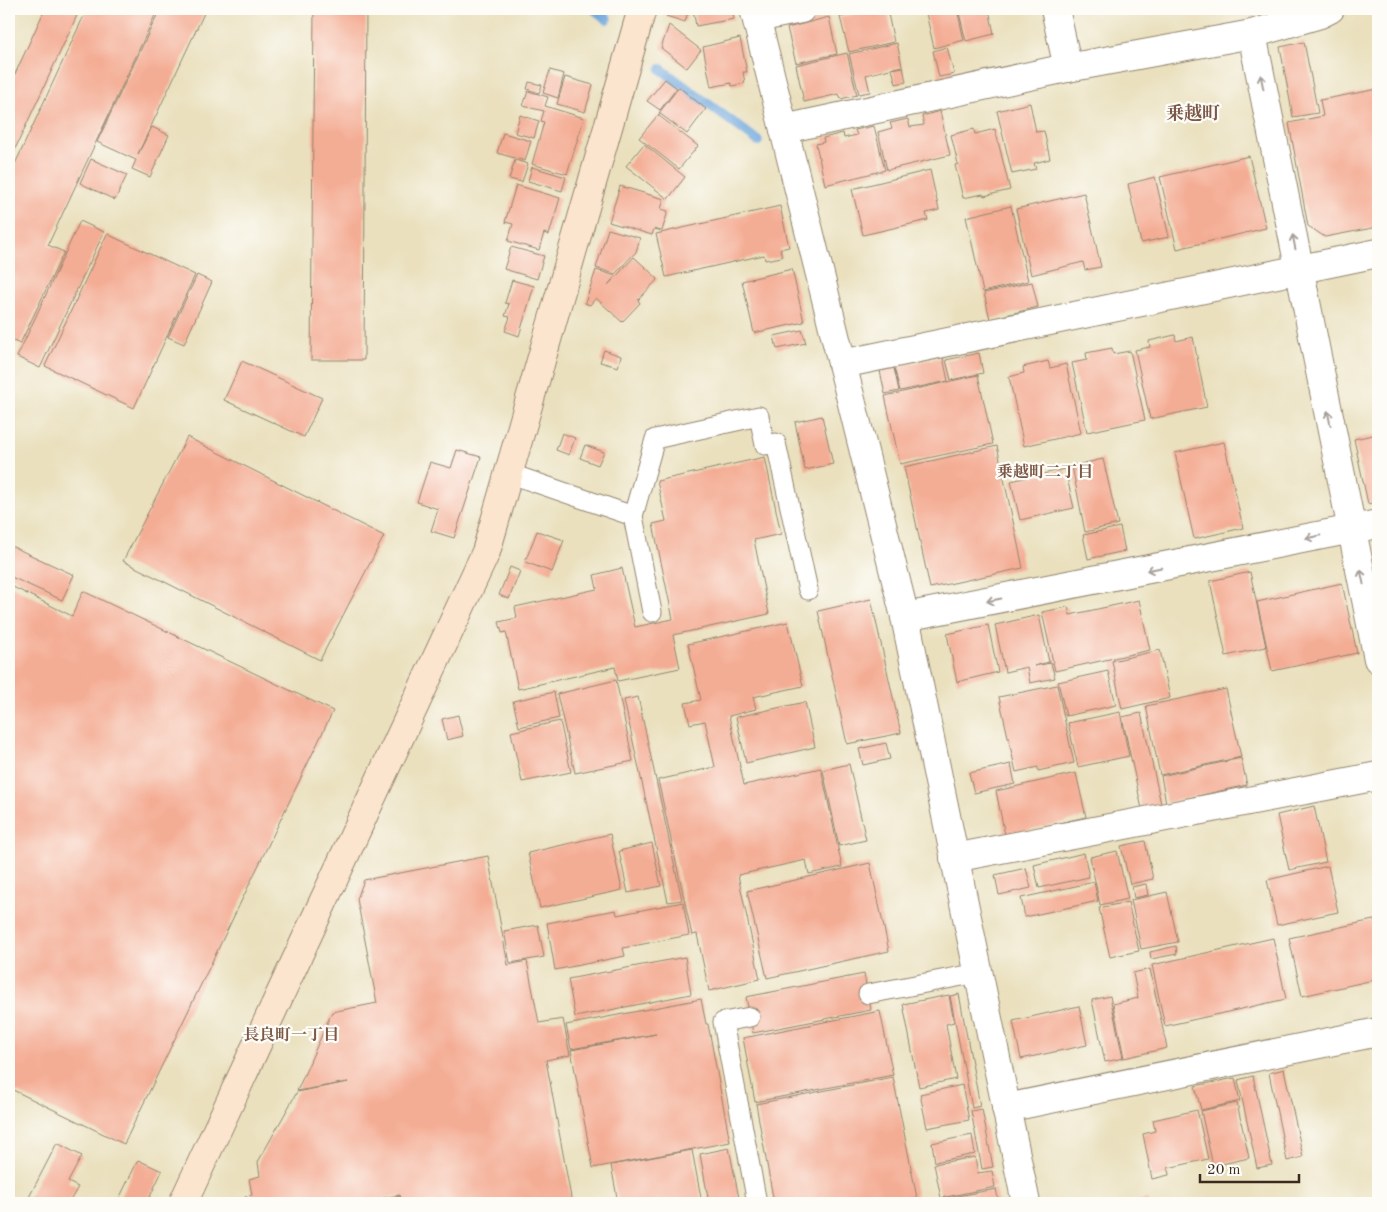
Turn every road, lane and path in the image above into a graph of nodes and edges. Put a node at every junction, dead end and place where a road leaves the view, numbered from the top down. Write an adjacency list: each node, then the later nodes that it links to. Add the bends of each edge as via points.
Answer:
1 (642, 9): 12 (street)
2 (801, 9): 5 (street)
3 (1055, 9): 7 (street)
4 (1330, 9): 6 (street)
5 (755, 14): 8 (street)
6 (1252, 34): 7 (street); 10 (street, one-way to 6)
7 (1068, 68): 8 (street)
8 (784, 129): 11 (street)
9 (1378, 253): 10 (street)
10 (1300, 269): 11 (street); 15 (street, one-way to 10)
11 (842, 364): 18 (street)
12 (508, 473): 13 (lane); 27 (street, via 486,552)
13 (633, 516): 16 (lane, via 655,439 759,416 765,445 776,443); 17 (lane)
14 (1378, 524): 15 (street)
15 (1352, 529): 18 (street, one-way to 18); 19 (street, one-way to 15)
16 (808, 590)
17 (652, 612)
18 (905, 617): 21 (street)
19 (1378, 660)
20 (1378, 776): 21 (street)
21 (954, 858): 22 (street)
22 (978, 973): 23 (lane); 26 (street)
23 (868, 994)
24 (750, 1017): 28 (lane, via 723,1022)
25 (1378, 1032): 26 (street)
26 (1006, 1108): 29 (street)
27 (184, 1203)
28 (758, 1203)
29 (1026, 1203)

